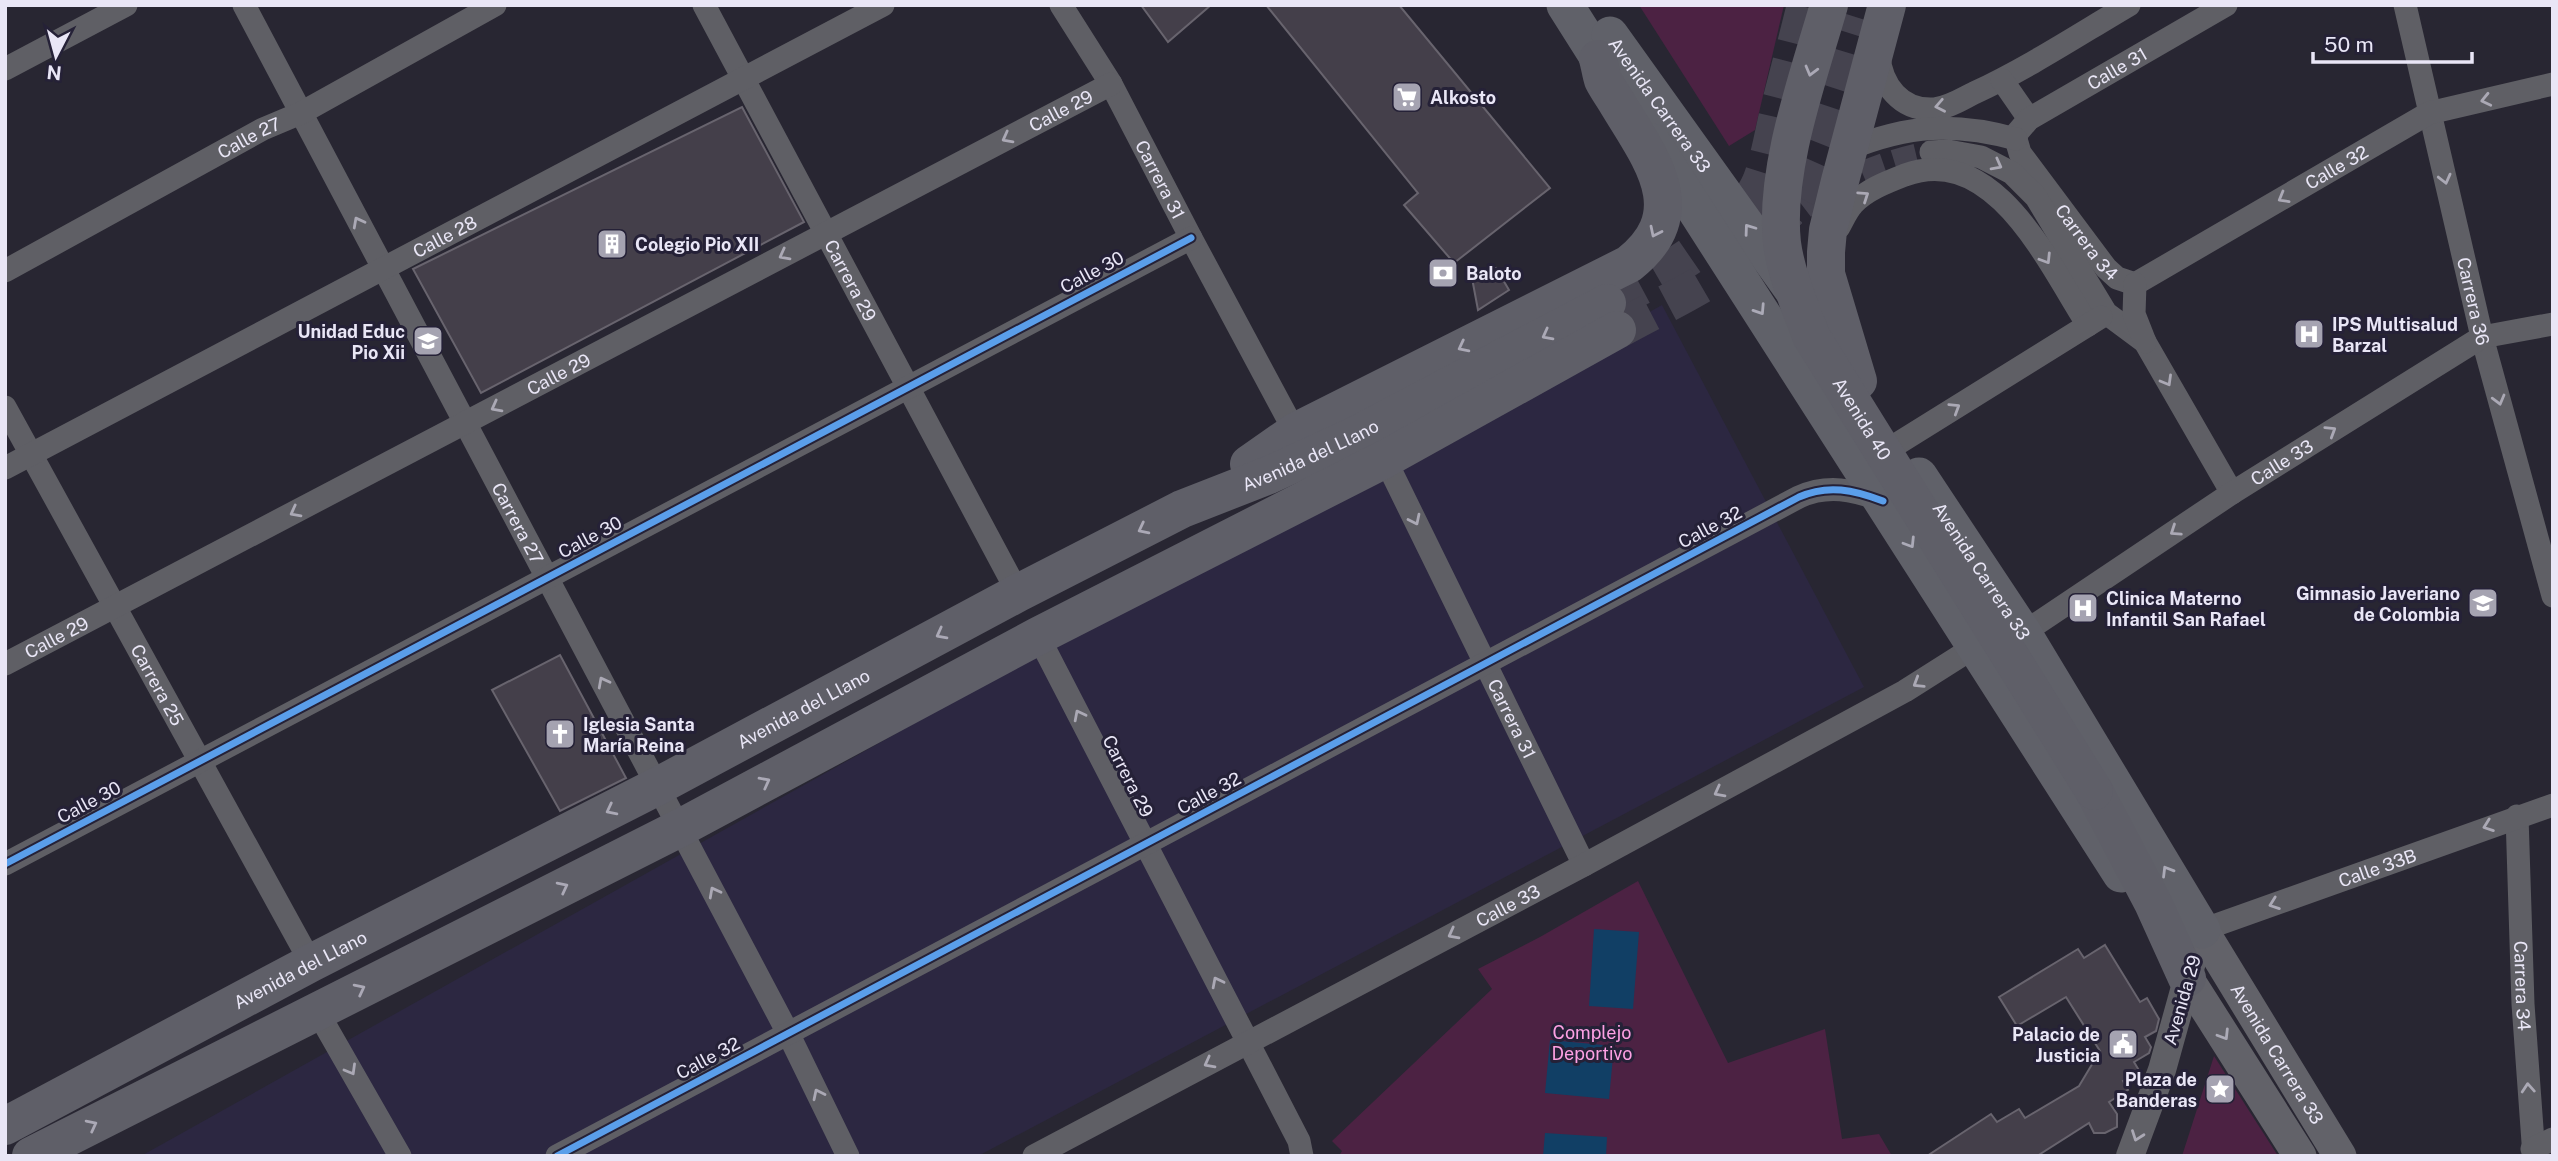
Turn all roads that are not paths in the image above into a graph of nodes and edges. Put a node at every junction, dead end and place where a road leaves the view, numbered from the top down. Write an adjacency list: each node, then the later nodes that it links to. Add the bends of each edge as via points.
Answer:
1 (126, 5): 14 (street)
2 (244, 5): 19 (street, Carrera 27)
3 (495, 5): 19 (street, Calle 27)
4 (704, 5): 15 (street, Carrera 29)
5 (883, 5): 15 (street, Calle 28)
6 (1061, 5): 17 (street, Carrera 31)
7 (1565, 5): 13 (main road, Avenida Carrera 33)
8 (1593, 5): 31 (main road, Avenida Carrera 33, one-way to 8)
9 (2129, 5): 16 (street)
10 (2226, 5): 21 (street, Calle 31)
11 (2405, 5): 20 (street, Carrera 36)
12 (1864, 14): 16 (street, one-way to 12, via 1943,107 1909,105 1885,82); 23 (highway); 31 (highway, Avenida 40, one-way to 31, bridge, via 1799,114 1782,196 1782,243)
13 (1598, 59): 40 (highway, one-way to 40, via 1604,81 1654,165 1662,188 1660,225 1648,247 1629,264); 46 (main road, Avenida Carrera 33, one-way to 46)
14 (5, 69)
15 (743, 78): 25 (street, Carrera 29); 28 (street, Calle 28)
16 (2002, 80): 21 (street)
17 (1111, 84): 25 (street, Calle 29, one-way to 25); 26 (street, Carrera 31)
18 (2553, 84): 20 (street, Calle 32, one-way to 20)
19 (301, 113): 28 (street, Carrera 27, one-way to 19); 29 (street, Calle 27, via 263,129)
20 (2429, 113): 30 (street, Calle 32, one-way to 30); 34 (street, Carrera 36, one-way to 34)
21 (2029, 119): 22 (street, Calle 31)
22 (2016, 139): 23 (street, via 1960,127 1931,127 1875,138); 30 (street, Carrera 34, via 2020,153 2106,268)
23 (1849, 149): 27 (highway)
24 (1931, 152): 32 (street, one-way to 32, via 1982,157 2024,184 2036,197)
25 (826, 233): 37 (street, Carrera 29); 39 (street, Calle 29, one-way to 39)
26 (1191, 238): 37 (street, Calle 30); 40 (street, Carrera 31)
27 (1826, 252): 32 (street, one-way to 32, via 1853,204 1884,183 1918,170 1960,172 1996,193 2019,216); 36 (highway, via 1826,274)
28 (383, 268): 39 (street, Carrera 27); 42 (street, Calle 28)
29 (5, 271)
30 (2134, 284): 35 (street, Carrera 34, via 2134,314)
31 (1796, 294): 36 (main road, Avenida Carrera 33); 60 (highway, Avenida 40, bridge, via 1811,336)
32 (2097, 319): 35 (street, Carrera 34); 41 (street, one-way to 32)
33 (2553, 324): 34 (street, Calle 33)
34 (2482, 337): 45 (street, Calle 33, one-way to 34); 48 (street, Carrera 36, one-way to 48)
35 (2145, 342): 45 (street, Carrera 34, one-way to 45)
36 (1858, 381): 41 (main road, Avenida Carrera 33)
37 (908, 387): 49 (street, Calle 30); 50 (street, Carrera 29)
38 (5, 407): 42 (street, Carrera 25)
39 (465, 423): 49 (street, Carrera 27); 52 (street, Calle 29, one-way to 52)
40 (1296, 432): 47 (highway)
41 (1897, 444): 53 (main road, Avenida Carrera 33)
42 (32, 454): 44 (street, Calle 28); 52 (street, Carrera 25)
43 (1385, 459): 47 (highway, Avenida del Llano, one-way to 47, via 1612,317 1269,475); 54 (highway, Avenida del Llano); 57 (street, Carrera 31, one-way to 57)
44 (5, 468)
45 (2232, 493): 53 (street, Calle 33, one-way to 53)
46 (1883, 501): 55 (main road, Avenida Carrera 33, one-way to 55); 57 (street, Calle 32, via 1855,491 1808,493)
47 (1182, 509): 50 (highway, Avenida del Llano, one-way to 50)
48 (2549, 568): 51 (street, Carrera 36)
49 (547, 578): 58 (street, Calle 30); 59 (street, Carrera 27, one-way to 49)
50 (1018, 593): 59 (highway, Avenida del Llano, one-way to 59)
51 (2553, 596)
52 (115, 606): 56 (street, Calle 29); 58 (street, Carrera 25)
53 (2023, 633): 67 (main road, Avenida Carrera 33, one-way to 53)
54 (1038, 636): 63 (highway, Avenida del Llano, one-way to 54); 64 (street, Carrera 29, one-way to 54)
55 (1976, 646): 66 (street, Calle 33, one-way to 66, via 1905,691); 69 (main road, Avenida Carrera 33)
56 (5, 664)
57 (1486, 664): 64 (street, Calle 32); 66 (street, Carrera 31)
58 (201, 761): 65 (street, Calle 30); 68 (street, Carrera 25)
59 (658, 786): 63 (street, Carrera 27); 68 (highway, Avenida del Llano, one-way to 68)
60 (2094, 791): 69 (highway, Avenida Carrera 33)
61 (2553, 805): 62 (street, Calle 33B)
62 (2517, 816): 67 (street, Calle 33B, one-way to 67); 74 (street, Carrera 34, one-way to 62, via 2523,1004)
63 (680, 828): 70 (highway, Avenida del Llano, one-way to 63); 71 (street, Carrera 27, one-way to 63)
64 (1146, 844): 71 (street, Calle 32); 72 (street, Carrera 29, one-way to 64)
65 (5, 864)
66 (1584, 865): 72 (street, Calle 33, one-way to 72)
67 (2202, 930): 69 (street, Avenida 29); 83 (main road, Avenida Carrera 33)
68 (311, 963): 73 (highway, Avenida del Llano)
69 (2187, 978): 81 (street, Avenida 29, one-way to 81, via 2162,1070); 82 (main road, Avenida Carrera 33, one-way to 82)
70 (317, 1011): 75 (highway, Avenida del Llano, one-way to 70); 76 (street, one-way to 76)
71 (788, 1033): 77 (street, Calle 32); 78 (street, Carrera 27, one-way to 71)
72 (1248, 1043): 79 (street, Calle 33, one-way to 79); 80 (street, Carrera 29, via 1299,1141)
73 (5, 1126)
74 (2539, 1148)
75 (31, 1156)
76 (400, 1156)
77 (557, 1156)
78 (848, 1156)
79 (1034, 1156)
80 (1302, 1156)
81 (2130, 1156)
82 (2300, 1156)
83 (2340, 1156)

